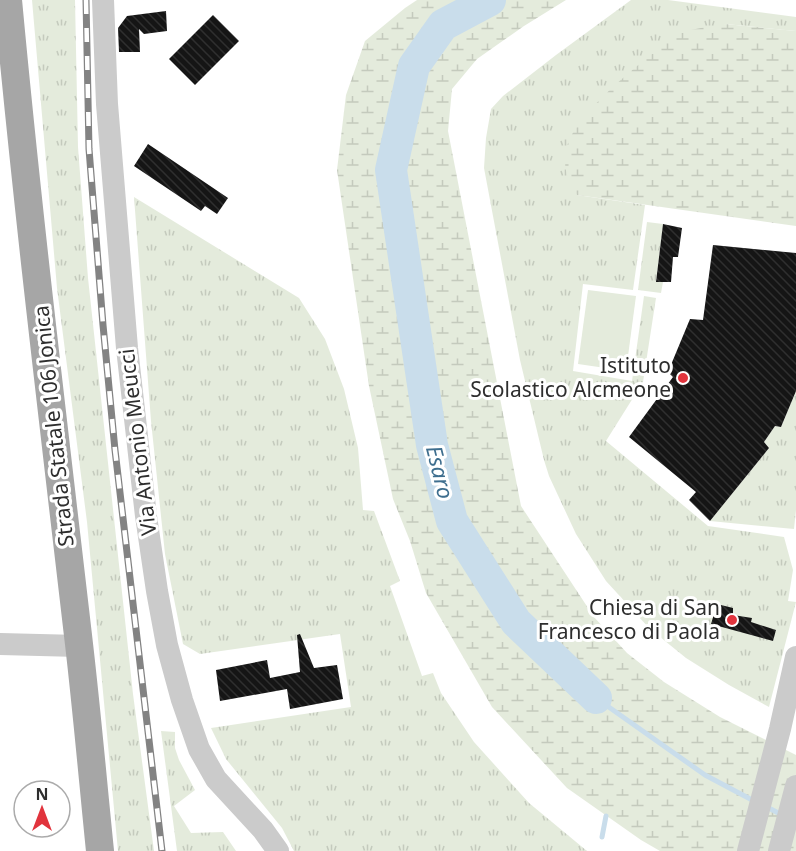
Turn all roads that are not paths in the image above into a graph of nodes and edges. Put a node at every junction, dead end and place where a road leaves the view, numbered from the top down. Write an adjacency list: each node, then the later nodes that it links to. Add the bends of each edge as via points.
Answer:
1 (8, 0): 4 (main road, Strada Statale 106 Jonica)
2 (103, 0): 8 (street, Via Antonio Meucci, via 107,104 127,348 146,516 167,645 199,749 216,779)
3 (0, 644): 4 (street)
4 (80, 646): 7 (main road, Strada Statale 106 Jonica)
5 (796, 657): 9 (street)
6 (796, 786): 10 (street)
7 (100, 851)
8 (278, 851)
9 (748, 851)
10 (779, 851)

